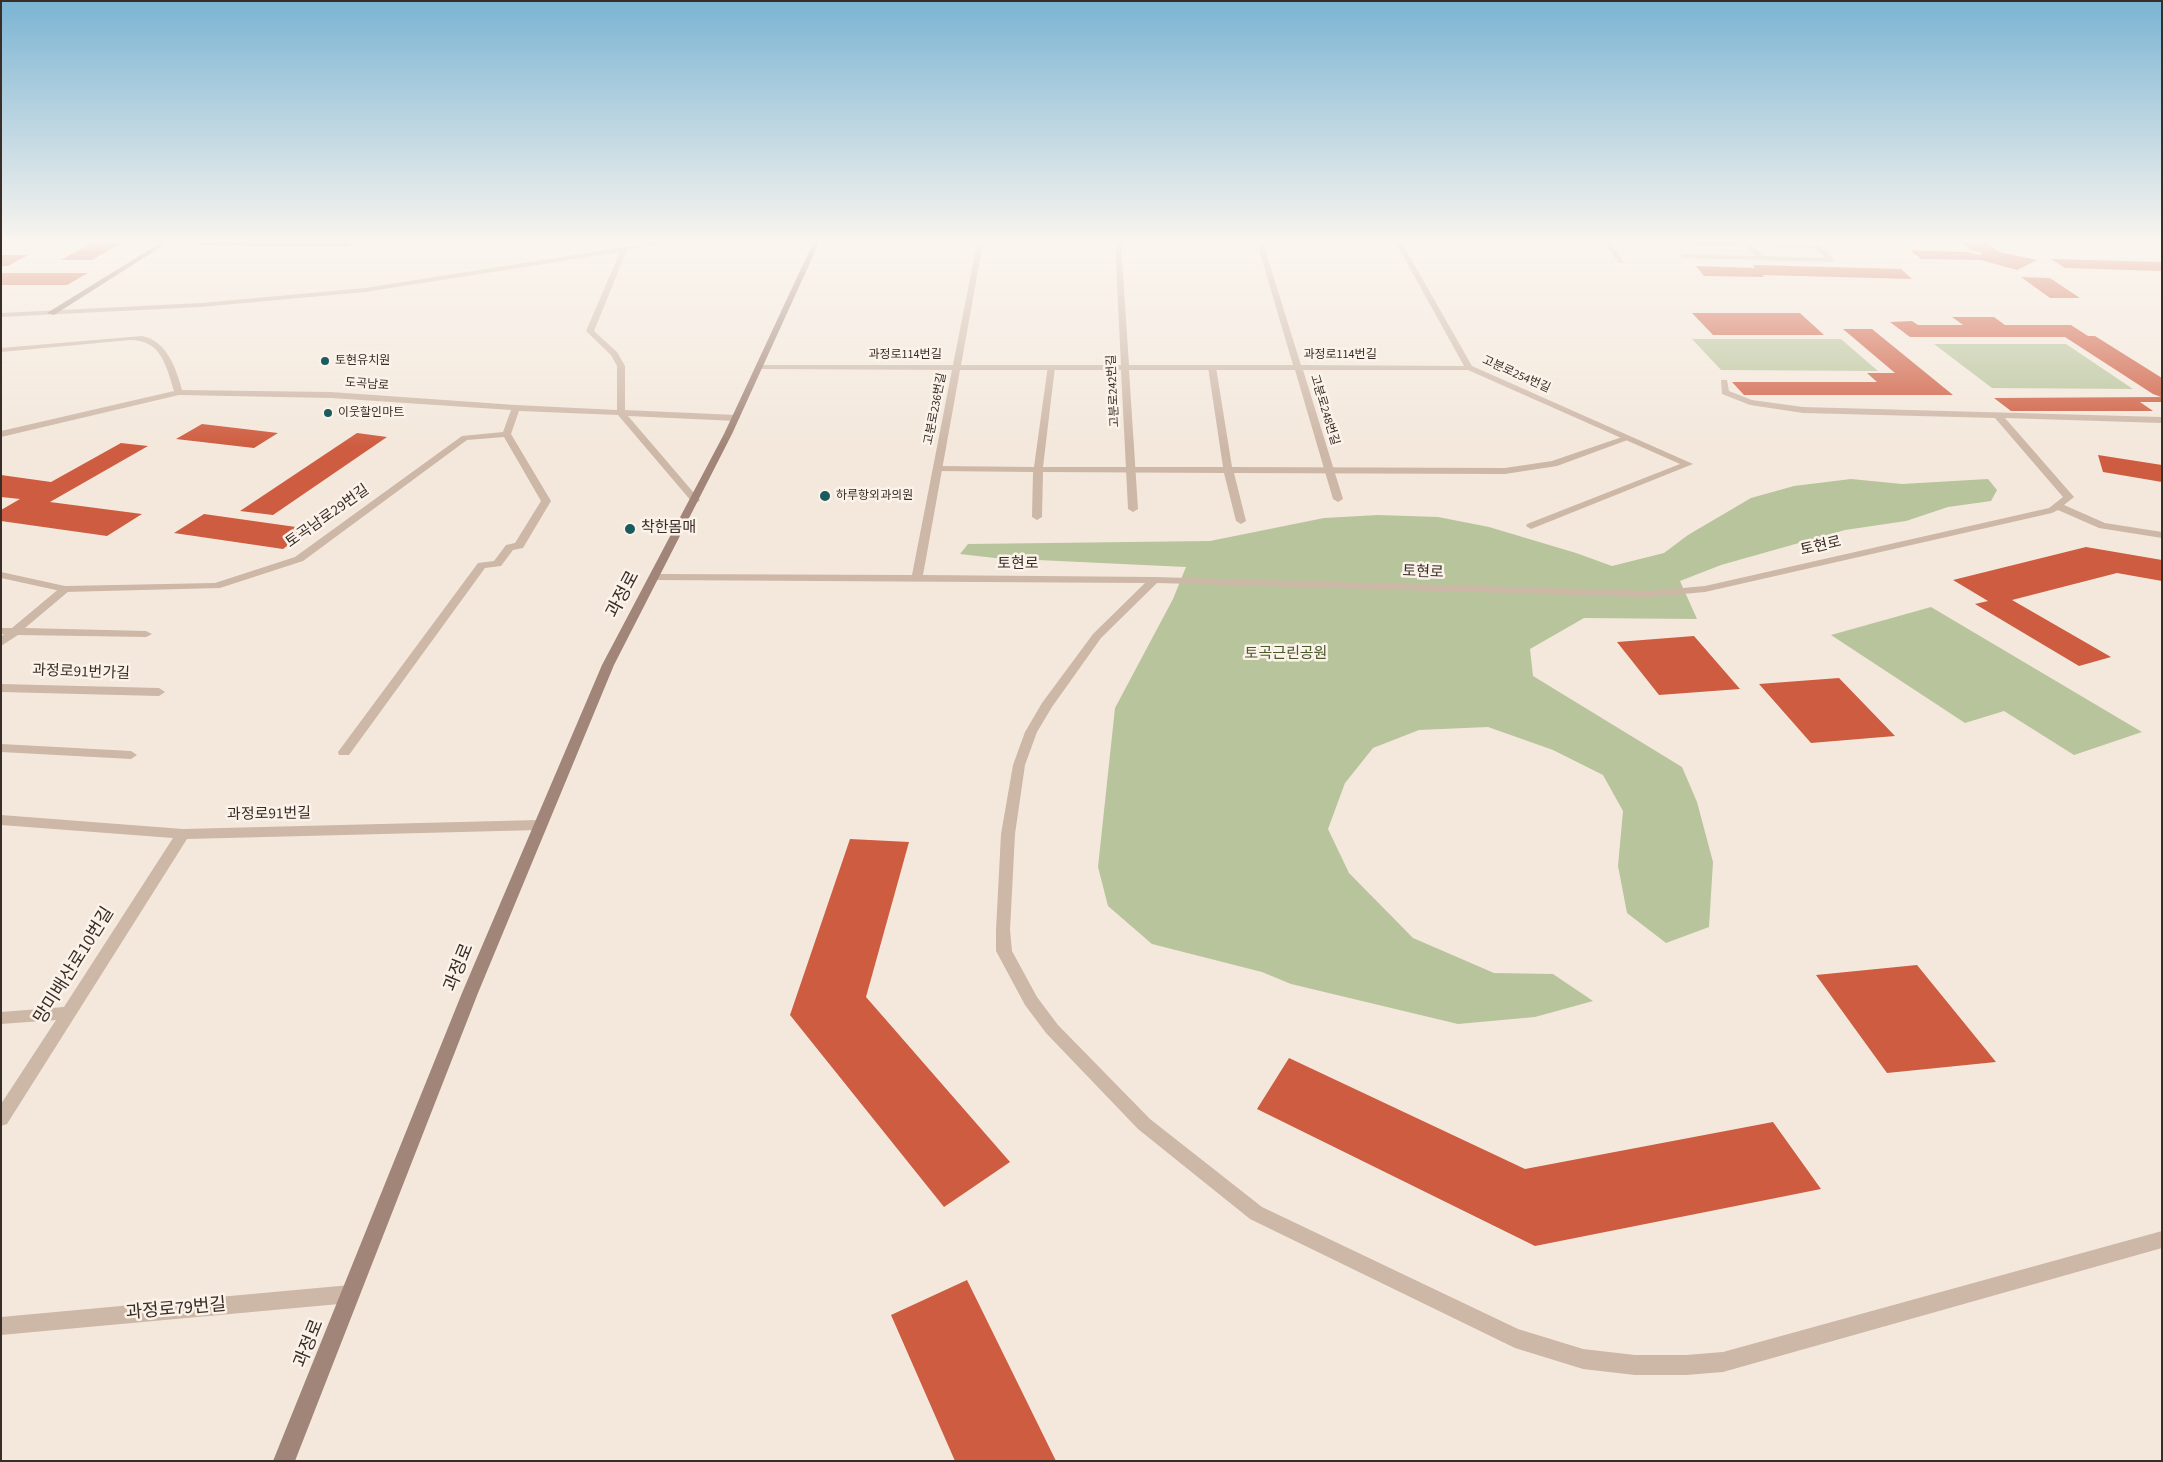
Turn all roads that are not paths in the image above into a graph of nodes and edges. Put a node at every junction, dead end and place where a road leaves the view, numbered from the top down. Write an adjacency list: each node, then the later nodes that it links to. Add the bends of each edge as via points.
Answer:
1 (54, 311): 9 (main road)
2 (84, 311): 9 (street)
3 (598, 311): 22 (street, via 590,331 614,354 621,366)
4 (785, 311): 12 (main road, 과정로)
5 (967, 311): 13 (street, 고분로236번길)
6 (1122, 311): 15 (street, 고분로242번길)
7 (1281, 311): 17 (street, 고분로248번길)
8 (1437, 311): 18 (street, 고분로254번길)
9 (51, 313): 10 (street)
10 (1, 314)
11 (1, 350): 20 (street, via 145,338 153,342 167,361)
12 (759, 367): 13 (street, 과정로114번길); 24 (main road, 과정로)
13 (957, 367): 14 (street, 과정로114번길); 29 (street, 고분로236번길)
14 (1051, 367): 15 (street, 과정로114번길); 30 (street)
15 (1125, 367): 16 (street, 과정로114번길); 31 (street, 고분로242번길)
16 (1212, 368): 17 (street, 과정로114번길); 32 (street)
17 (1298, 368): 18 (street, 과정로114번길); 33 (street, 고분로248번길)
18 (1469, 368): 28 (street, 고분로254번길)
19 (1724, 382): 23 (street, via 1725,392 1750,402 1784,408)
20 (179, 392): 21 (street, 도곡남로, via 331,395); 26 (street, 도곡남로)
21 (516, 408): 22 (street, 도곡남로); 27 (street)
22 (621, 413): 24 (street, 도곡남로); 34 (street)
23 (1997, 416): 25 (street); 36 (street, via 2069,497)
24 (736, 418): 34 (main road, 과정로)
25 (2162, 420)
26 (1, 434)
27 (507, 434): 46 (street, 토곡남로29번길, via 464,438 298,559 216,586); 54 (street, via 546,502 520,546 510,547 497,564 482,565)
28 (1628, 438): 33 (street, 고분로248번길, via 1554,464 1504,471); 40 (street, 고분로254번길, via 1688,464)
29 (938, 469): 30 (street); 44 (street, 고분로236번길)
30 (1038, 469): 31 (street); 38 (street)
31 (1131, 469): 32 (street); 37 (street, 고분로242번길)
32 (1228, 469): 33 (street); 39 (street)
33 (1329, 469): 35 (street, 고분로248번길)
34 (695, 500): 43 (main road, 과정로)
35 (1338, 500)
36 (2058, 506): 41 (street, via 2104,526); 45 (street, 토현로, via 2052,510 1705,589 1658,594)
37 (1133, 509)
38 (1037, 517)
39 (1241, 521)
40 (1531, 526)
41 (2162, 535)
42 (1, 575): 46 (street, 토곡남로29번길)
43 (655, 577): 44 (street, 토현로); 57 (main road, 과정로, via 608,666)
44 (917, 579): 45 (street, 토현로)
45 (1154, 580): 62 (street, via 1097,636 1046,706 1026,744 1019,765 1008,834 1004,951 1031,1001 1052,1028 1144,1124 1256,1213 1515,1338 1583,1359 1635,1365 1723,1362)
46 (65, 589): 48 (street)
47 (1, 631): 48 (street)
48 (15, 631): 49 (street); 50 (street)
49 (146, 634)
50 (1, 643)
51 (1, 688): 52 (street, 과정로91번가길)
52 (160, 692)
53 (1, 748): 55 (street)
54 (344, 752)
55 (131, 755)
56 (1, 820): 58 (street, 과정로91번길)
57 (539, 825): 58 (street, 과정로91번길); 63 (main road, 과정로)
58 (183, 834): 59 (street, 망미배산로10번길)
59 (69, 1013): 60 (street); 61 (street, 망미배산로10번길)
60 (1, 1018)
61 (1, 1119)
62 (2162, 1239)
63 (350, 1294): 64 (street, 과정로79번길); 65 (main road, 과정로)
64 (1, 1326)
65 (284, 1461)

